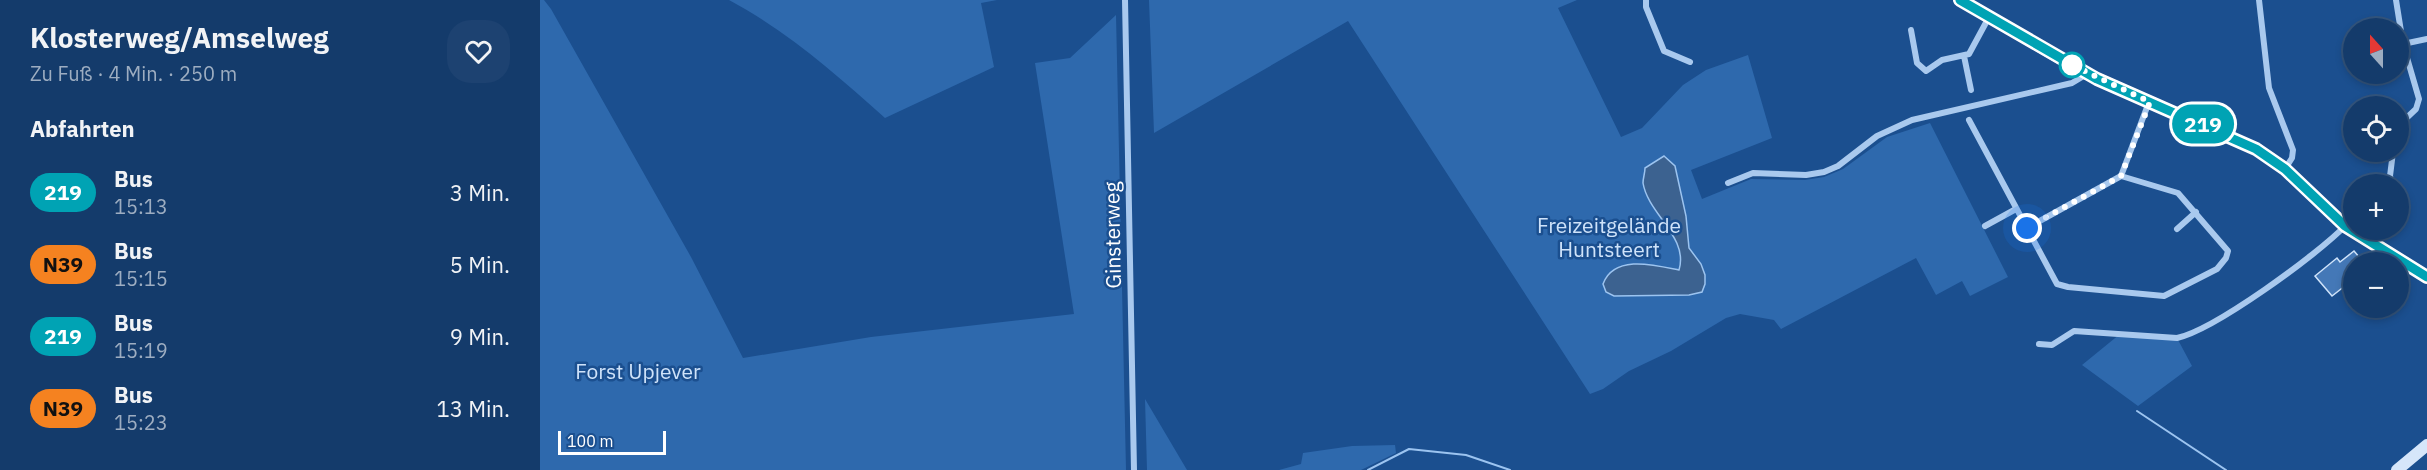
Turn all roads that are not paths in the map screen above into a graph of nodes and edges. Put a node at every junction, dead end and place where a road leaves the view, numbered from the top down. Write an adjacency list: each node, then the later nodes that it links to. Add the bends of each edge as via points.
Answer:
1 (1125, 0): 33 (street, Ginsterweg)
2 (1646, 0): 12 (street, via 1664,51)
3 (1960, 0): 6 (street)
4 (2259, 0): 19 (street, via 2269,88 2293,150)
5 (2396, 0): 7 (street)
6 (1990, 17): 11 (street, via 1969,54); 14 (street)
7 (2399, 18)
8 (1911, 30): 11 (street, via 1917,63 1926,71 1942,60)
9 (2427, 39): 10 (street)
10 (2409, 43)
11 (1964, 56): 15 (street)
12 (1690, 62)
13 (2409, 65): 17 (street, via 2419,99)
14 (2087, 74): 16 (street); 21 (street, via 2072,83 1912,120 1877,136 1824,172 1753,173)
15 (1971, 90)
16 (2150, 102): 19 (street, via 2231,136); 20 (street)
17 (2409, 116)
18 (1969, 120): 22 (street)
19 (2285, 169): 24 (street)
20 (2121, 176): 23 (street, via 2178,193); 26 (street)
21 (1728, 183)
22 (2016, 209): 25 (street); 26 (street)
23 (2196, 212): 26 (street, via 2224,243 2226,258 2217,269 2164,296 2057,284); 28 (street)
24 (2343, 224)
25 (1985, 226)
26 (2027, 228)
27 (2343, 228): 31 (street, via 2256,294 2190,335 2177,338 2074,331 2052,345)
28 (2177, 229)
29 (2377, 240): 30 (street)
30 (2427, 277)
31 (2040, 344)
32 (2427, 445): 34 (street)
33 (1134, 470)
34 (2397, 470)

